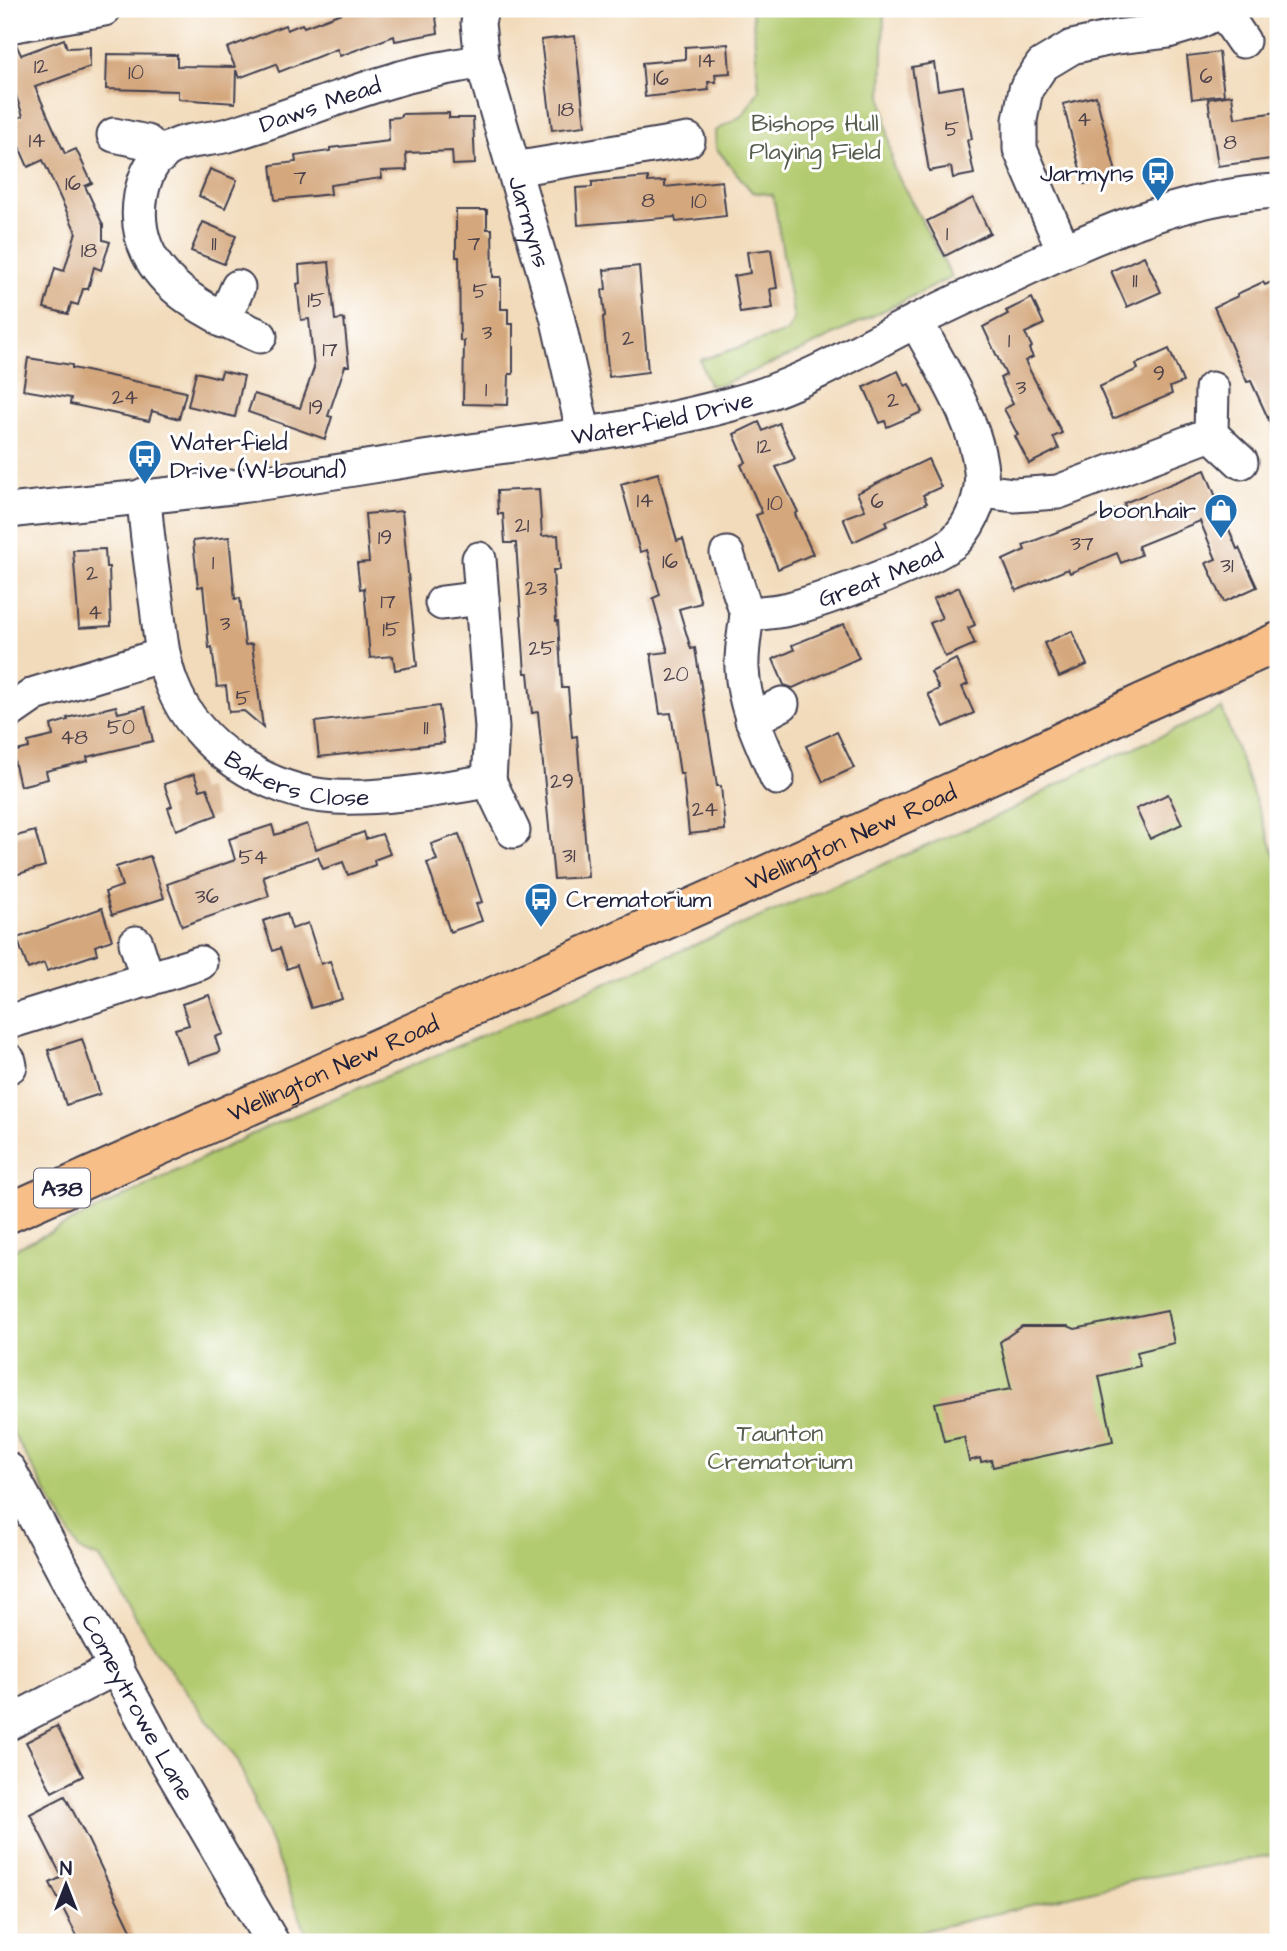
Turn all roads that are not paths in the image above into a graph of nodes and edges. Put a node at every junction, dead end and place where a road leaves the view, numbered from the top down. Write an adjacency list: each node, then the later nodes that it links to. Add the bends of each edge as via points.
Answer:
1 (104, 9): 4 (street)
2 (481, 9): 6 (street, Jarmyns)
3 (1222, 9): 5 (street); 12 (street, via 1168,31 1072,47 1042,65 1026,89 1020,149)
4 (9, 26)
5 (1243, 41)
6 (482, 61): 9 (street, Daws Mead, via 395,79 226,136 172,147); 10 (street, Jarmyns)
7 (114, 135): 9 (street, via 146,142)
8 (671, 150): 10 (street)
9 (161, 156): 14 (street, via 152,162 139,206 148,251 166,279 190,302)
10 (514, 169): 19 (street, Jarmyns, via 557,316)
11 (1278, 191): 12 (street, Waterfield Drive, via 1189,206)
12 (1064, 251): 15 (street, Waterfield Drive)
13 (238, 287): 14 (street)
14 (223, 321): 16 (street)
15 (916, 321): 19 (street, Waterfield Drive, via 760,396); 21 (street, via 959,399 976,448)
16 (260, 336)
17 (1212, 389): 18 (street)
18 (1211, 434): 20 (street); 21 (street, via 1058,492 1014,495)
19 (584, 435): 22 (street, Waterfield Drive)
20 (1241, 462)
21 (982, 491): 28 (street, Great Mead, via 956,540 929,556 789,609)
22 (144, 495): 23 (street, Waterfield Drive); 30 (street, Bakers Close)
23 (9, 511)
24 (727, 554): 28 (street)
25 (479, 559): 26 (street)
26 (482, 598): 27 (street); 35 (street, via 492,728)
27 (442, 603)
28 (747, 614): 33 (street, via 741,668)
29 (1278, 642): 41 (main road, Wellington New Road / A38)
30 (164, 657): 32 (street, via 36,694); 35 (street, Bakers Close, via 172,686 192,721 211,741 249,770 300,792 334,797 394,796)
31 (782, 704): 33 (street)
32 (9, 712)
33 (752, 720): 34 (street)
34 (777, 778)
35 (489, 781): 36 (street)
36 (513, 831)
37 (136, 943): 39 (street)
38 (200, 963): 39 (street)
39 (148, 979): 40 (street)
40 (9, 1022)
41 (9, 1213)
42 (9, 1470): 43 (street, Comeytrowe Lane)
43 (117, 1667): 44 (street); 45 (street, Comeytrowe Lane)
44 (9, 1723)
45 (272, 1942)

